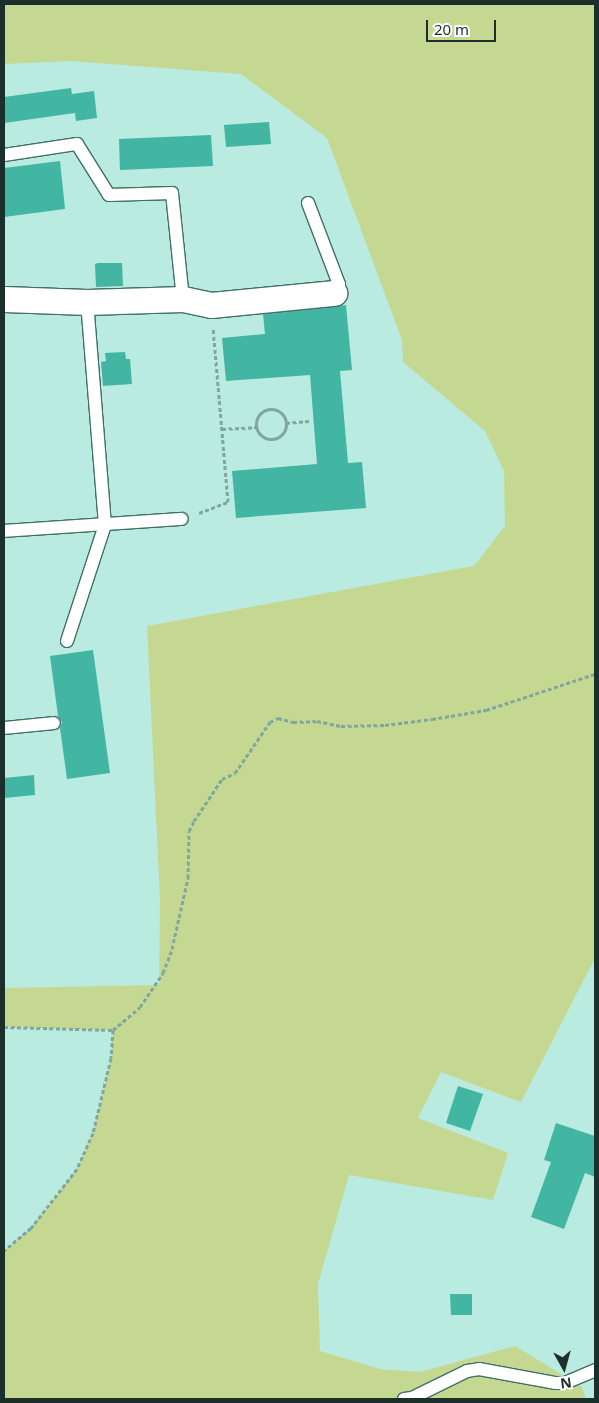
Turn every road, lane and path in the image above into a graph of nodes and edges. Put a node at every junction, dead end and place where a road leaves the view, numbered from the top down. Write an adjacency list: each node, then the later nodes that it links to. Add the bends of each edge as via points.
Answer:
1 (4, 155): 5 (lane, via 77,144 109,196 172,193)
2 (308, 203): 3 (lane, via 339,284)
3 (334, 293): 7 (street)
4 (4, 299): 6 (street)
5 (183, 299): 6 (street); 7 (street)
6 (87, 302): 13 (lane)
7 (211, 305): 11 (path)
8 (309, 421): 9 (path)
9 (286, 423): 10 (path, via 280,436 270,439 261,435); 10 (path, via 278,411 269,409 258,417)
10 (256, 427): 11 (path)
11 (222, 429): 12 (path, via 228,502)
12 (182, 519): 13 (lane)
13 (105, 525): 14 (lane); 15 (lane)
14 (4, 531)
15 (67, 641)
16 (595, 674): 20 (path, via 486,710 432,719 341,726 278,718 270,722 235,773 222,780 194,821 190,831 188,878 172,949 163,973 140,1006)
17 (54, 723): 18 (lane)
18 (4, 728)
19 (4, 1027): 20 (path)
20 (113, 1030): 21 (path, via 111,1058 93,1132 77,1169 31,1228)
21 (4, 1251)
22 (595, 1370): 23 (lane, via 565,1383 555,1383 479,1369 467,1371)
23 (404, 1399)

